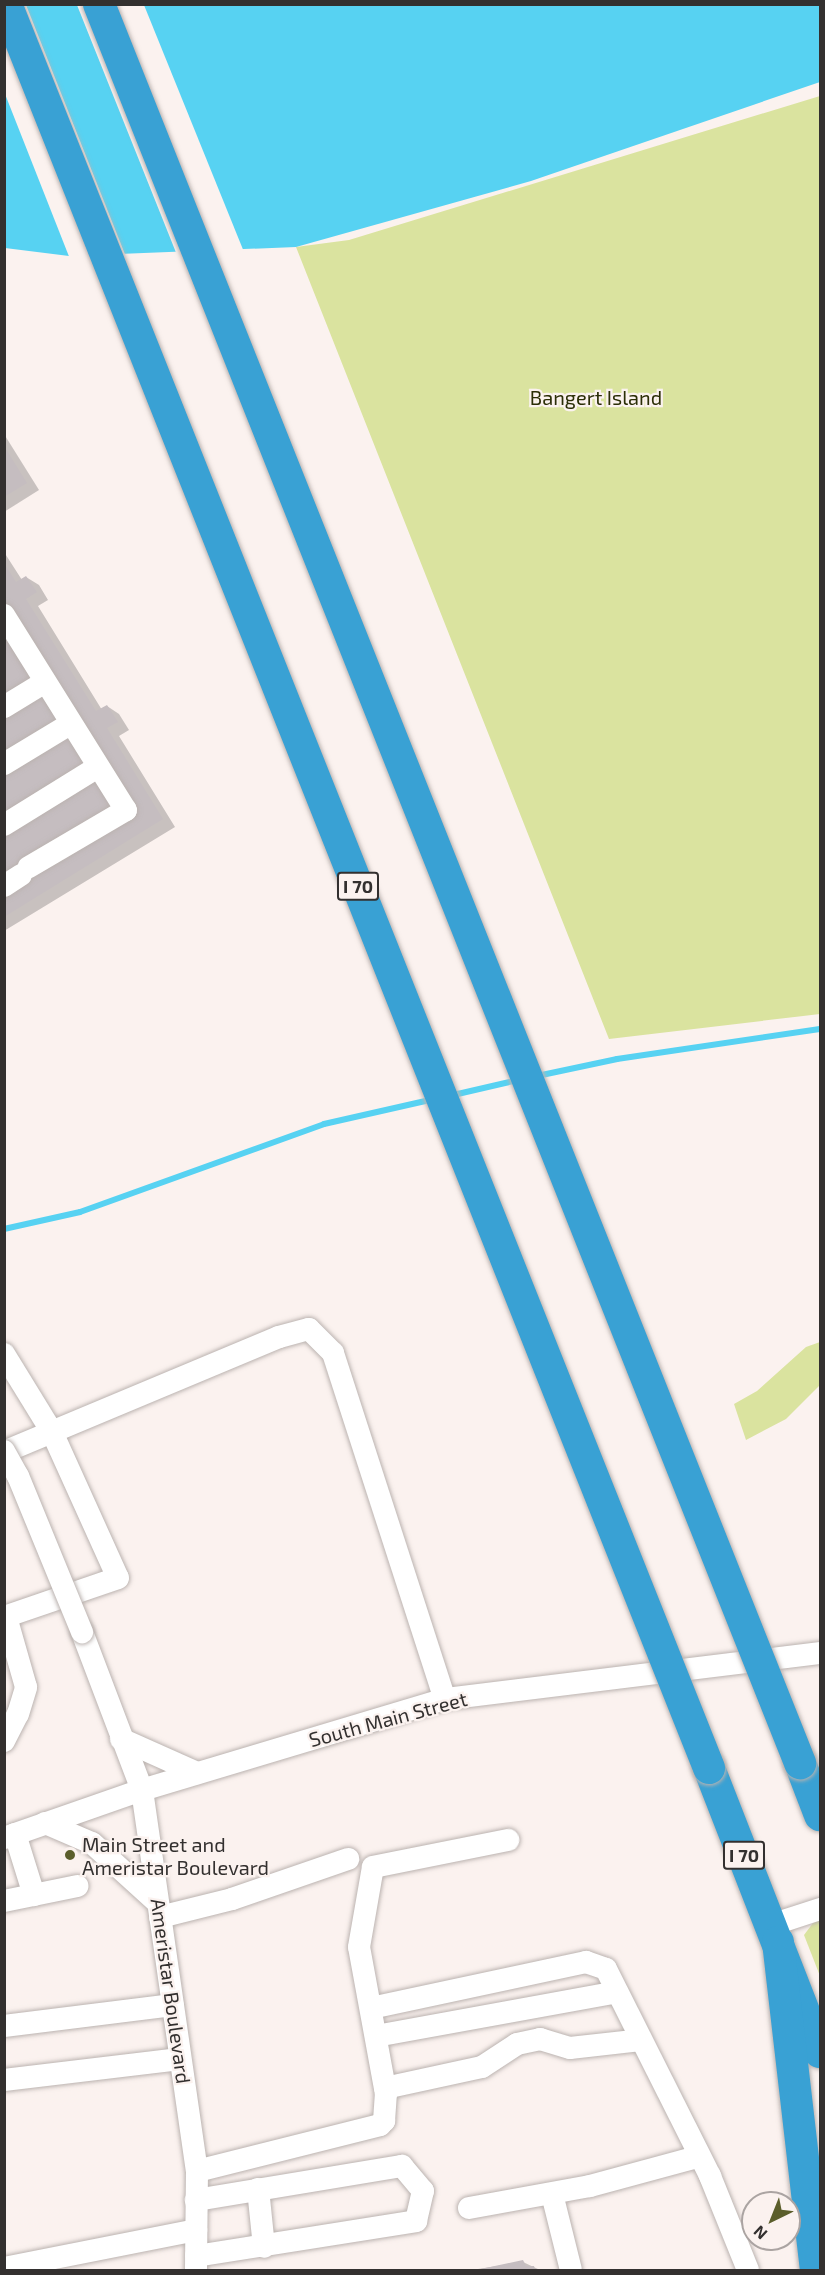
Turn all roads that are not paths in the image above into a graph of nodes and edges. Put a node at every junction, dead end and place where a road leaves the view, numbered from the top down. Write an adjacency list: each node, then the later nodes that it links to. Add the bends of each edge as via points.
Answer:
1 (6, 4): 32 (highway, I 70, bridge)
2 (99, 4): 22 (highway, bridge)
3 (4, 615): 4 (street)
4 (11, 639): 5 (street)
5 (45, 682): 6 (street); 7 (street)
6 (4, 707)
7 (70, 724): 8 (street); 9 (street)
8 (4, 764)
9 (98, 767): 10 (street); 11 (street, via 126,810)
10 (4, 825)
11 (18, 876)
12 (4, 1354): 13 (street)
13 (52, 1432): 14 (street); 15 (street, via 118,1578); 17 (street, via 279,1337 309,1329 333,1353)
14 (4, 1452): 18 (street, Ameristar Boulevard, bridge, via 18,1476)
15 (5, 1617): 19 (street, via 26,1687)
16 (820, 1653): 17 (street, South Main Street)
17 (445, 1699): 20 (street, South Main Street)
18 (120, 1735): 20 (street); 21 (street, Ameristar Boulevard)
19 (4, 1741)
20 (197, 1773): 21 (street, South Main Street)
21 (142, 1790): 23 (street, South Main Street); 31 (street, Ameristar Boulevard)
22 (820, 1815)
23 (45, 1824): 24 (street, South Main Street); 31 (street, via 92,1843)
24 (10, 1836): 28 (street)
25 (508, 1840): 35 (street, via 373,1867 359,1947)
26 (348, 1858): 31 (street, via 232,1899)
27 (77, 1886): 28 (street)
28 (34, 1895): 29 (street)
29 (4, 1901)
30 (820, 1909): 32 (street)
31 (159, 1910): 34 (street, Ameristar Boulevard)
32 (774, 1934): 39 (highway, I 70); 55 (highway)
33 (617, 1992): 35 (street, via 606,1969 586,1962); 37 (street); 38 (street)
34 (173, 2005): 36 (street); 40 (street, Ameristar Boulevard)
35 (371, 2008): 37 (street)
36 (4, 2026)
37 (376, 2036): 42 (street)
38 (641, 2040): 42 (street, via 570,2048 540,2039 517,2044 482,2067); 43 (street)
39 (820, 2052)
40 (180, 2059): 41 (street); 44 (street, Ameristar Boulevard)
41 (4, 2080)
42 (385, 2088): 44 (street, via 384,2121 373,2129)
43 (697, 2157): 46 (street); 54 (street, via 710,2176)
44 (196, 2171): 47 (street, Ameristar Boulevard)
45 (258, 2189): 47 (street); 50 (street); 50 (street, via 402,2166 423,2191 416,2221)
46 (552, 2194): 48 (street); 53 (street)
47 (196, 2200): 49 (street, Ameristar Boulevard)
48 (469, 2208)
49 (196, 2230): 51 (street, Ameristar Boulevard); 52 (street)
50 (264, 2247): 51 (street)
51 (196, 2263)
52 (4, 2268)
53 (571, 2271)
54 (748, 2271)
55 (816, 2271)

